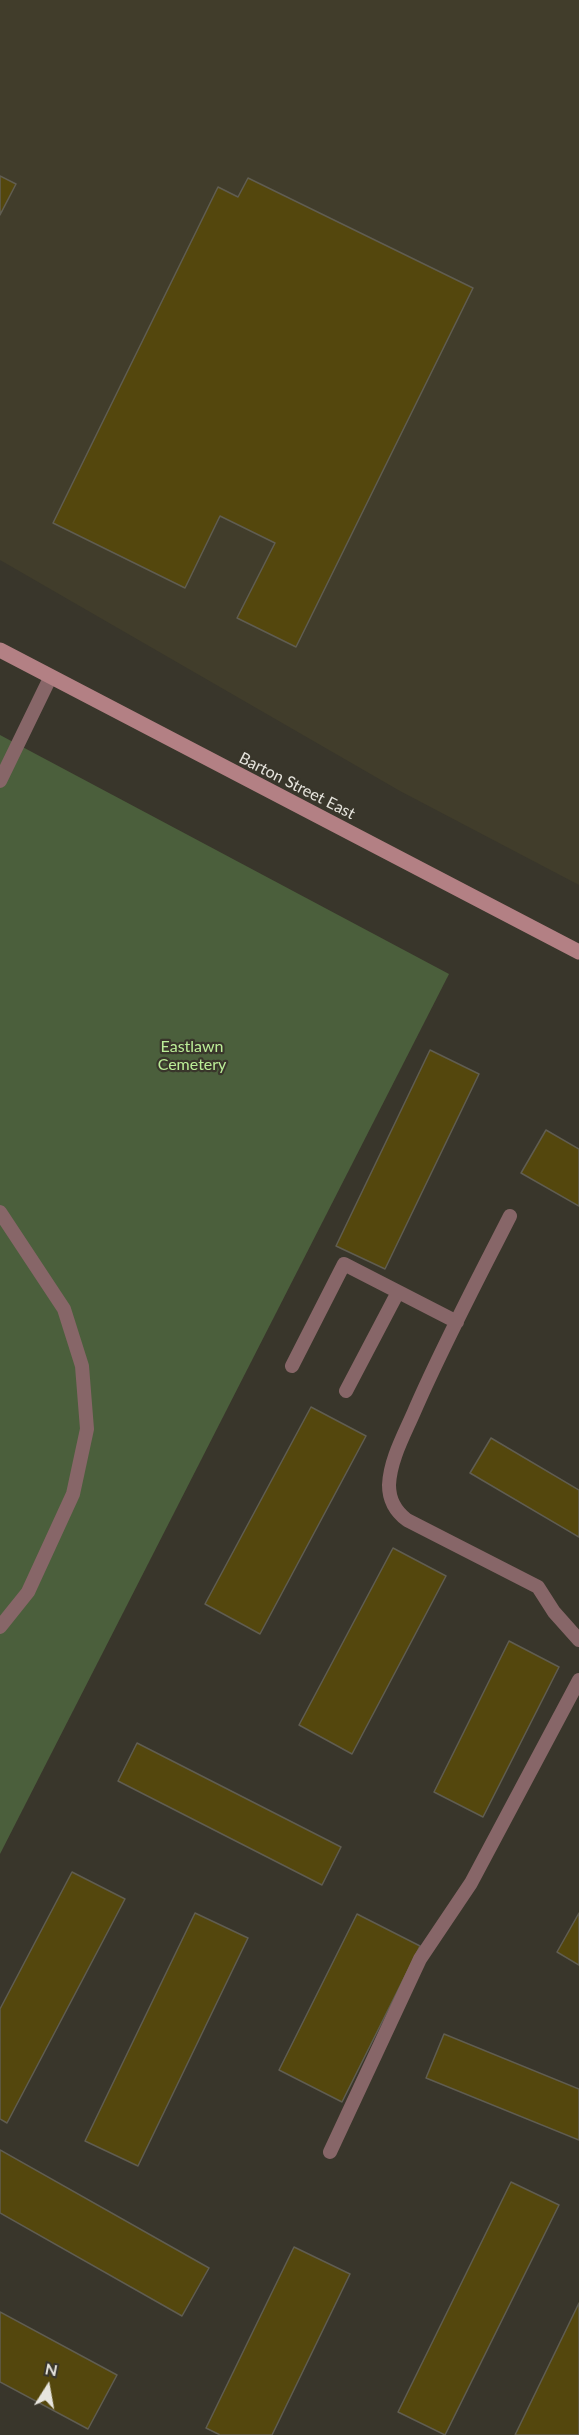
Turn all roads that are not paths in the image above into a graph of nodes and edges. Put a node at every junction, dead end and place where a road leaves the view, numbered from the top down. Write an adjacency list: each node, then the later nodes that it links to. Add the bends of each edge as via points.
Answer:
1 (0, 650): 2 (main road, Barton Street East)
2 (50, 678): 3 (lane); 4 (main road, Barton Street East)
3 (0, 781)
4 (579, 952)
5 (0, 1212): 11 (lane, via 64,1309 82,1366 87,1429 73,1494 28,1592)
6 (510, 1216): 8 (lane)
7 (398, 1292): 8 (lane); 9 (lane, via 344,1264); 10 (lane)
8 (457, 1322): 12 (lane, via 396,1454 390,1475 391,1500 407,1520 538,1587)
9 (292, 1366)
10 (346, 1391)
11 (0, 1627)
12 (579, 1640)
13 (579, 1680): 14 (lane, via 471,1883 420,1959)
14 (330, 2152)

